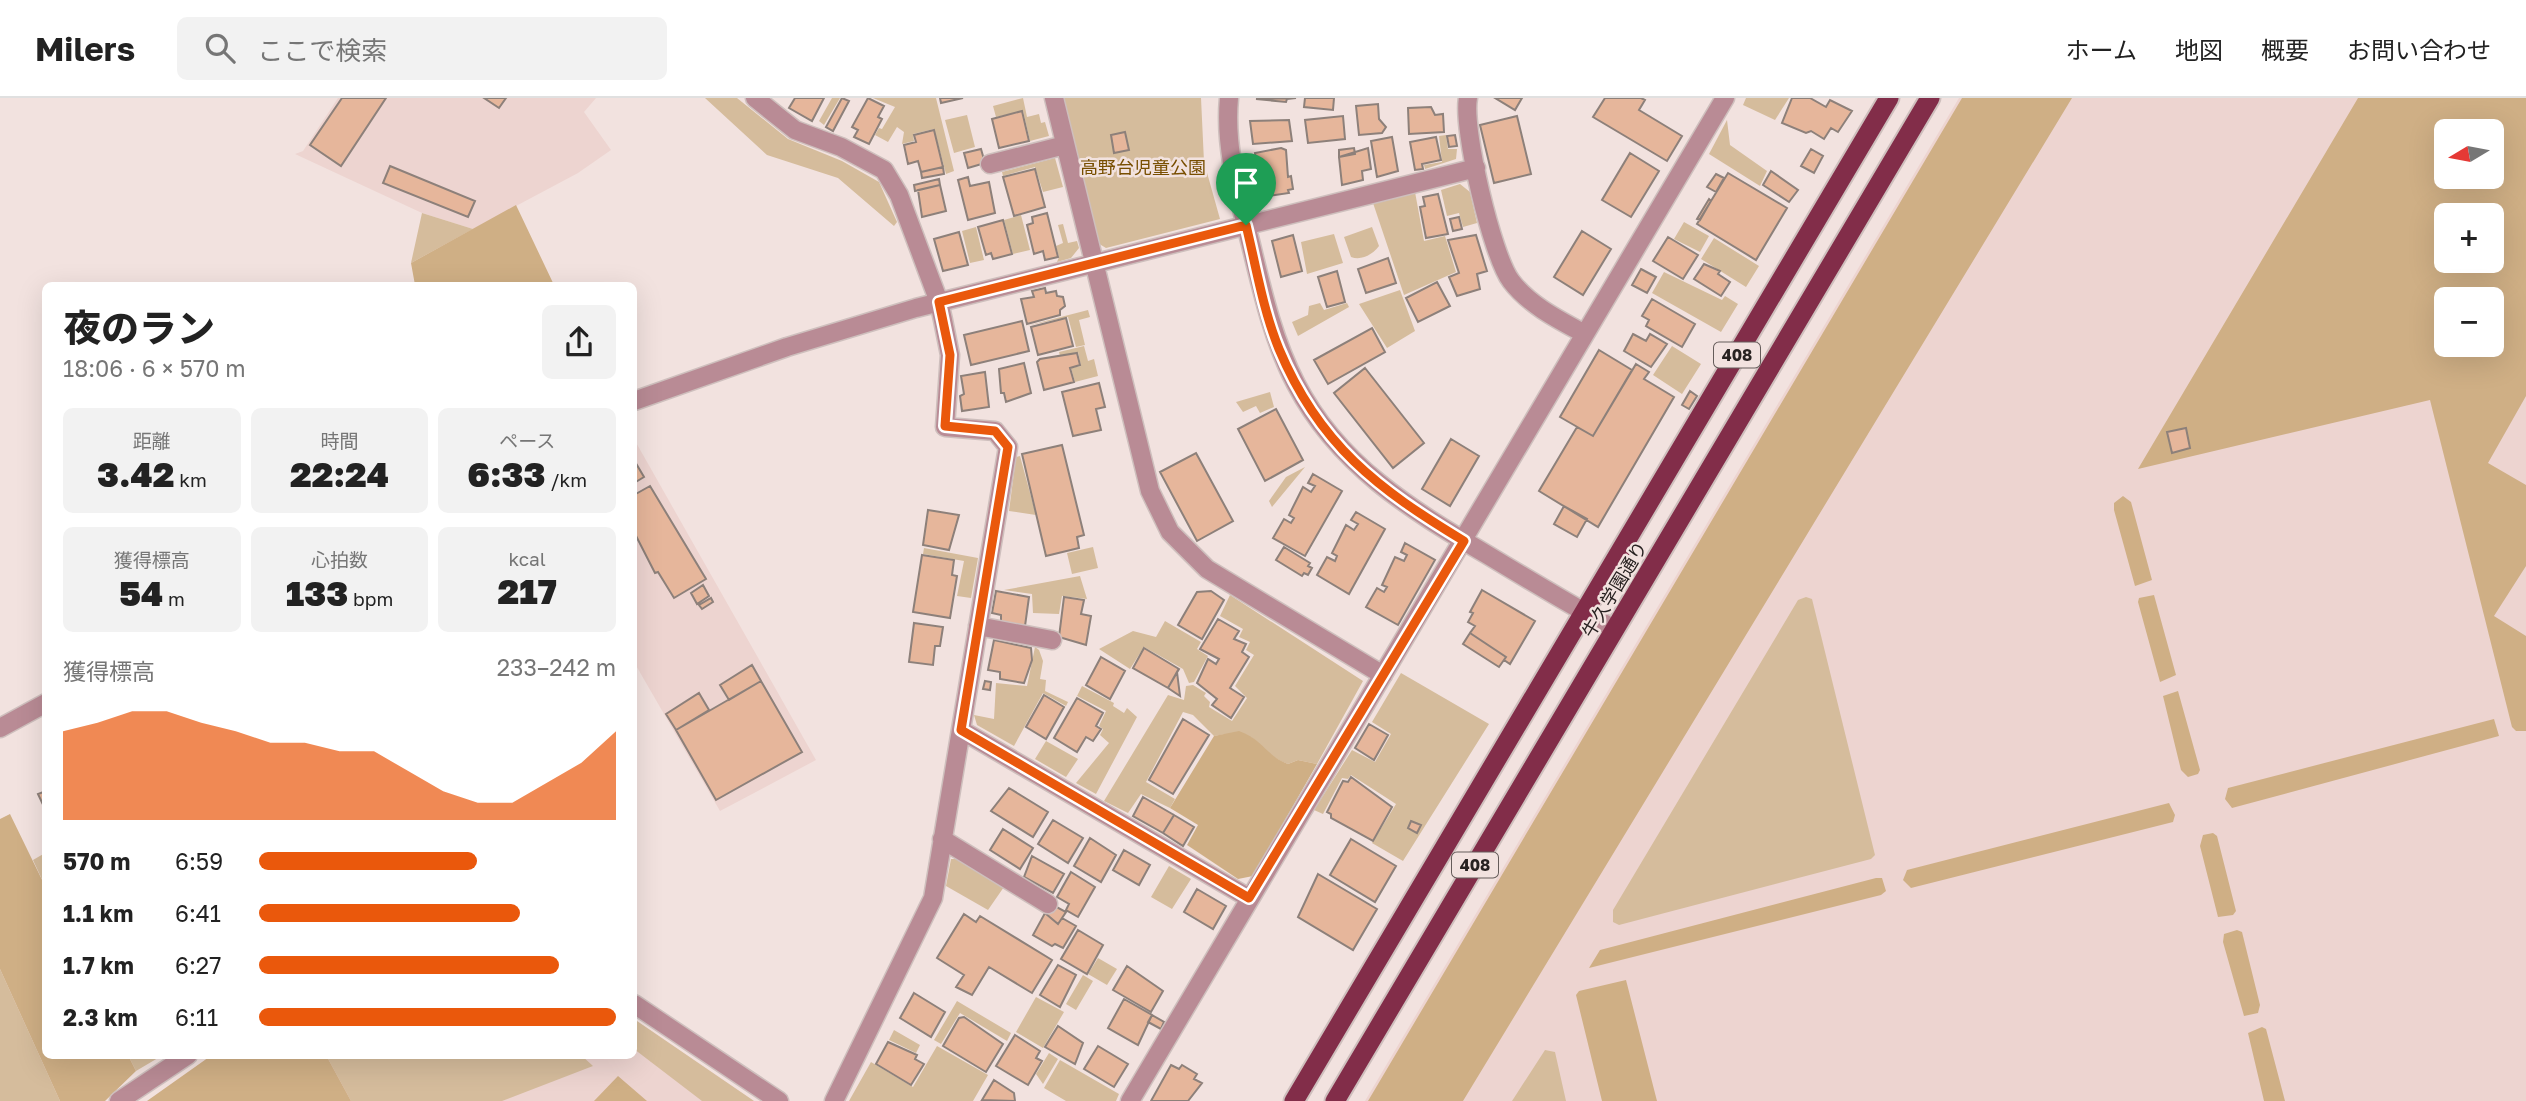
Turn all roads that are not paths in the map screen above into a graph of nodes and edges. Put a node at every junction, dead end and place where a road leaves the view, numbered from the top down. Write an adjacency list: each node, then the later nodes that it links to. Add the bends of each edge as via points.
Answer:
1 (755, 98): 13 (street, via 795,130 884,170)
2 (1054, 98): 8 (street)
3 (1229, 98): 11 (street, via 1229,147)
4 (1468, 98): 10 (street, via 1468,134)
5 (1725, 98): 14 (street)
6 (1889, 98): 17 (highway, 牛久学園通り / 408)
7 (1930, 98): 19 (highway, 牛久学園通り / 408)
8 (1065, 145): 9 (street); 12 (street)
9 (990, 164)
10 (1476, 168): 11 (street); 14 (street, via 1500,260 1511,281 1531,301)
11 (1246, 225): 12 (street); 16 (street, via 1278,347 1319,422 1346,456 1381,488)
12 (1093, 263): 13 (street); 21 (street, via 1150,491 1170,532 1208,569)
13 (939, 302): 15 (street, via 787,347); 18 (street, via 950,355 945,426 995,431 1008,447)
14 (1585, 334): 16 (street)
15 (637, 400)
16 (1464, 541): 17 (street); 21 (street)
17 (1584, 612): 19 (street); 34 (highway, 牛久学園通り / 408)
18 (978, 626): 20 (street); 24 (street)
19 (1615, 629): 35 (highway, 牛久学園通り / 408)
20 (1052, 640)
21 (1383, 675): 26 (street)
22 (42, 705): 23 (street)
23 (0, 728)
24 (961, 730): 25 (street); 26 (street)
25 (943, 839): 27 (street); 32 (street, via 933,898)
26 (1249, 898): 33 (street)
27 (1048, 904)
28 (637, 1006): 31 (street)
29 (182, 1059): 30 (street)
30 (119, 1101)
31 (779, 1101)
32 (834, 1101)
33 (1130, 1101)
34 (1294, 1101)
35 (1335, 1101)

